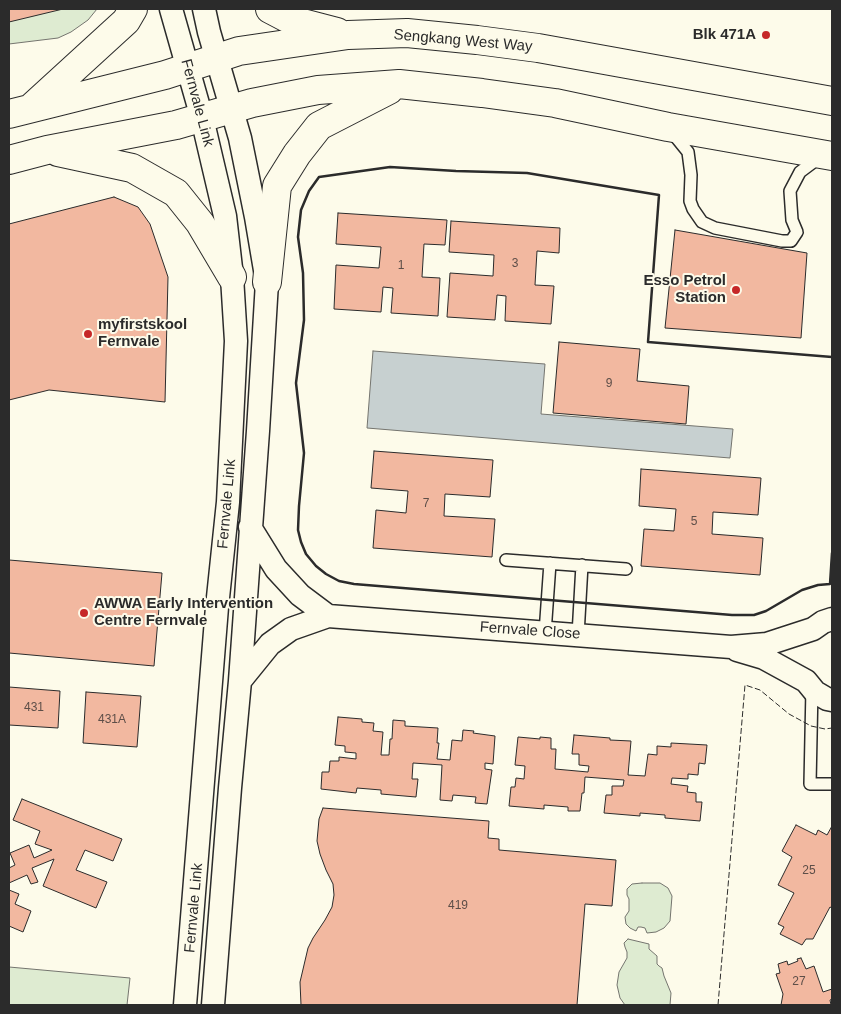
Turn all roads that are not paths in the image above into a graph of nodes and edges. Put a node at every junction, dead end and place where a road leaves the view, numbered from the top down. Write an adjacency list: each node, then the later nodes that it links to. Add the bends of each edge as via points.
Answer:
1 (133, 9): 11 (main road, via 126,21)
2 (171, 9): 7 (street, Fernvale Link)
3 (204, 9): 6 (street, Fernvale Link)
4 (270, 9): 5 (main road, via 291,20)
5 (348, 35): 6 (main road, Sengkang West Way, via 239,51); 9 (main road, Sengkang West Way, via 407,33 538,48)
6 (217, 59): 7 (main road, Sengkang West Way); 10 (street, Fernvale Link)
7 (189, 68): 11 (main road, Sengkang West Way); 12 (street, Fernvale Link)
8 (399, 84): 10 (main road, via 318,90); 13 (main road, via 555,103); 18 (main road, via 320,126 297,154 276,186)
9 (832, 101)
10 (231, 109): 12 (main road); 18 (street, Fernvale Link, via 240,138)
11 (19, 111)
12 (202, 118): 14 (main road); 17 (street, Fernvale Link, via 225,216)
13 (668, 128): 15 (main road); 15 (lane, via 688,152 690,201 702,222 715,228 782,242 791,241 797,232 792,220 790,191 800,172)
14 (47, 150): 16 (main road); 17 (main road, via 132,168 176,193 200,223)
15 (828, 155)
16 (9, 160)
17 (232, 277): 33 (street, Fernvale Link, via 236,341 228,502)
18 (267, 282): 19 (street, Fernvale Link)
19 (250, 527): 24 (street, via 276,569 300,595); 29 (street, Fernvale Link)
20 (506, 560): 21 (lane)
21 (550, 563): 22 (lane); 26 (lane)
22 (582, 565): 23 (lane); 27 (lane)
23 (626, 569)
24 (328, 616): 26 (street, Fernvale Close); 29 (street, Fernvale Close, via 291,628 270,644)
25 (832, 619): 28 (street, Fernvale Close, via 813,629 767,644)
26 (545, 633): 27 (street, Fernvale Close)
27 (578, 635): 28 (street, Fernvale Close)
28 (731, 647): 30 (street, Fernvale Close, via 764,658 806,681)
29 (240, 681): 34 (street, Fernvale Link)
30 (812, 688): 31 (street, Fernvale Close); 32 (lane, via 810,784)
31 (832, 700)
32 (832, 784)
33 (185, 1005)
34 (212, 1005)

